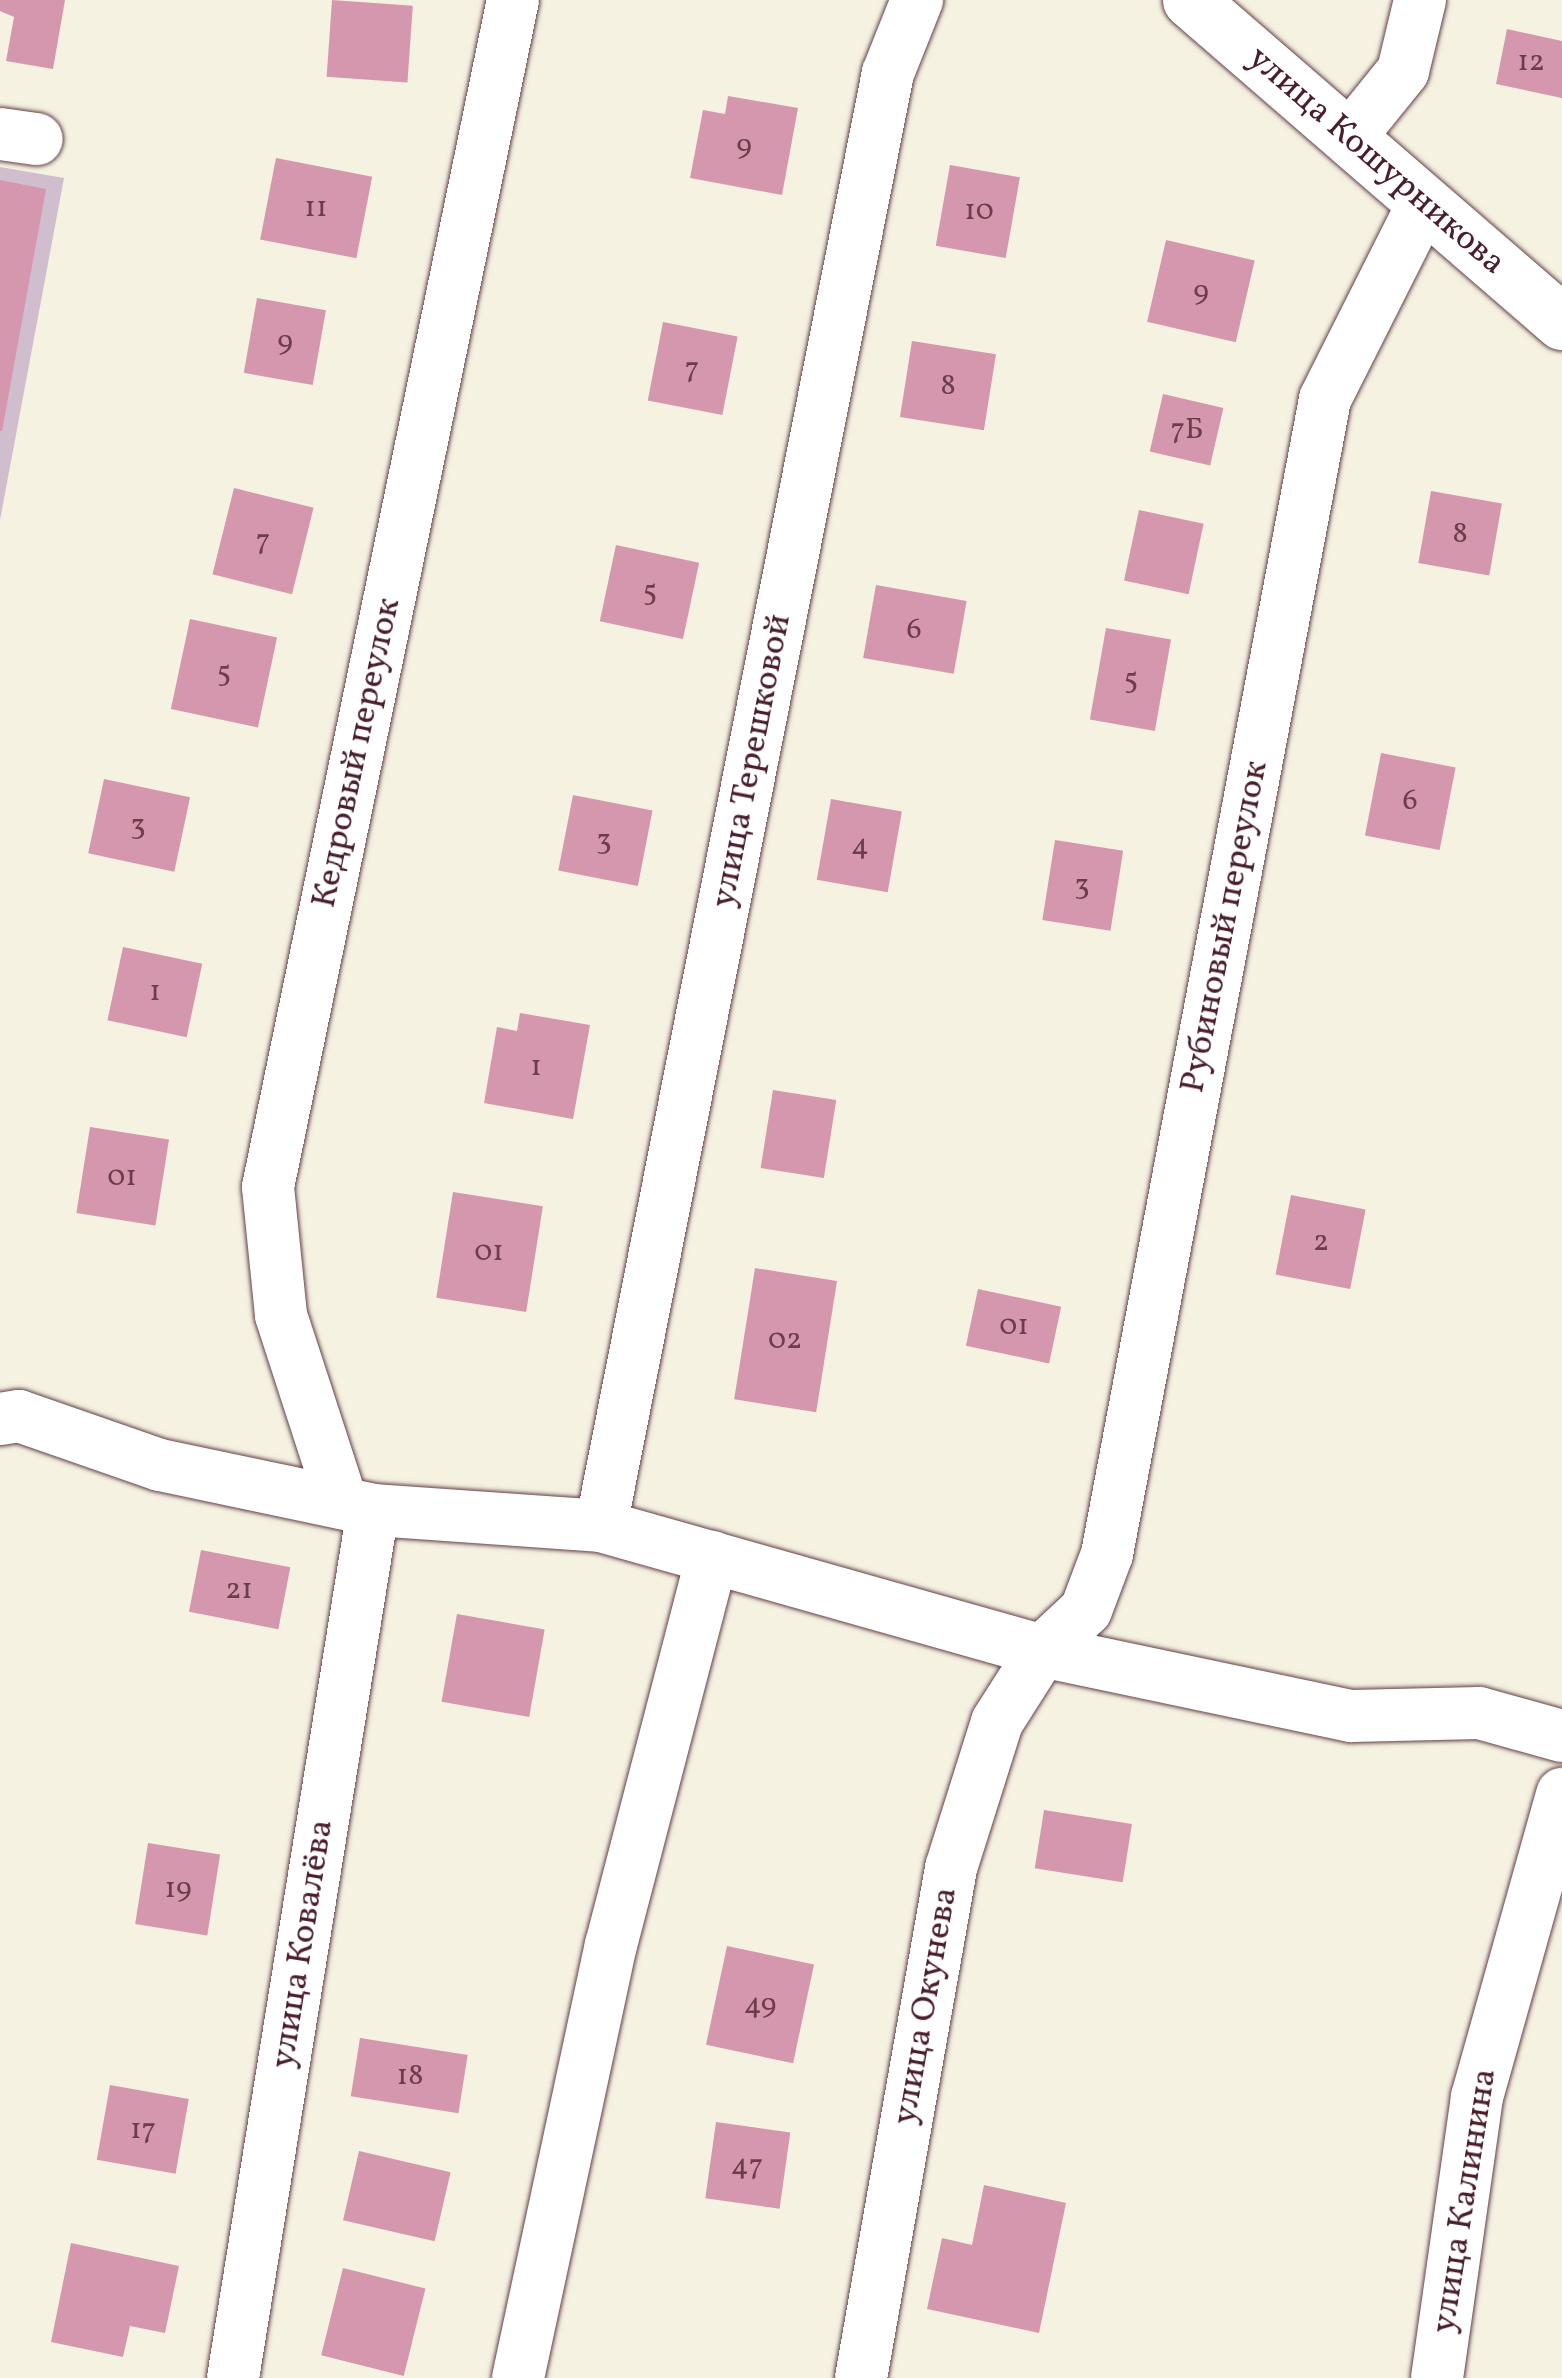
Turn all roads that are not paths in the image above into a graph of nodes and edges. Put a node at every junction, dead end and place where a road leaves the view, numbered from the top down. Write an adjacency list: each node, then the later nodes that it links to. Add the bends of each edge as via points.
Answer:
1 (512, 0): 9 (street, Кедровый переулок, via 268,1187 282,1315)
2 (917, 0): 10 (street, улица Терешковой, via 888,73)
3 (1190, 0): 5 (main road, улица Кошурникова)
4 (1420, 0): 5 (street, via 1403,71)
5 (1350, 138): 6 (main road, улица Кошурникова)
6 (1424, 202): 7 (main road, улица Кошурникова); 12 (street, Рубиновый переулок, via 1325,400 1107,1554 1086,1610)
7 (1562, 322)
8 (0, 1419): 9 (street, via 19,1416 160,1466)
9 (358, 1506): 10 (street); 15 (street, улица Ковалёва)
10 (601, 1526): 11 (street)
11 (712, 1557): 12 (street); 16 (street, via 611,1946)
12 (1042, 1651): 13 (street, via 1351,1716 1479,1713); 17 (street, улица Окунева, via 997,1722 951,1868)
13 (1562, 1736)
14 (1562, 1794): 18 (street, улица Калинина, via 1477,2097)
15 (232, 2378)
16 (518, 2378)
17 (861, 2378)
18 (1437, 2378)

